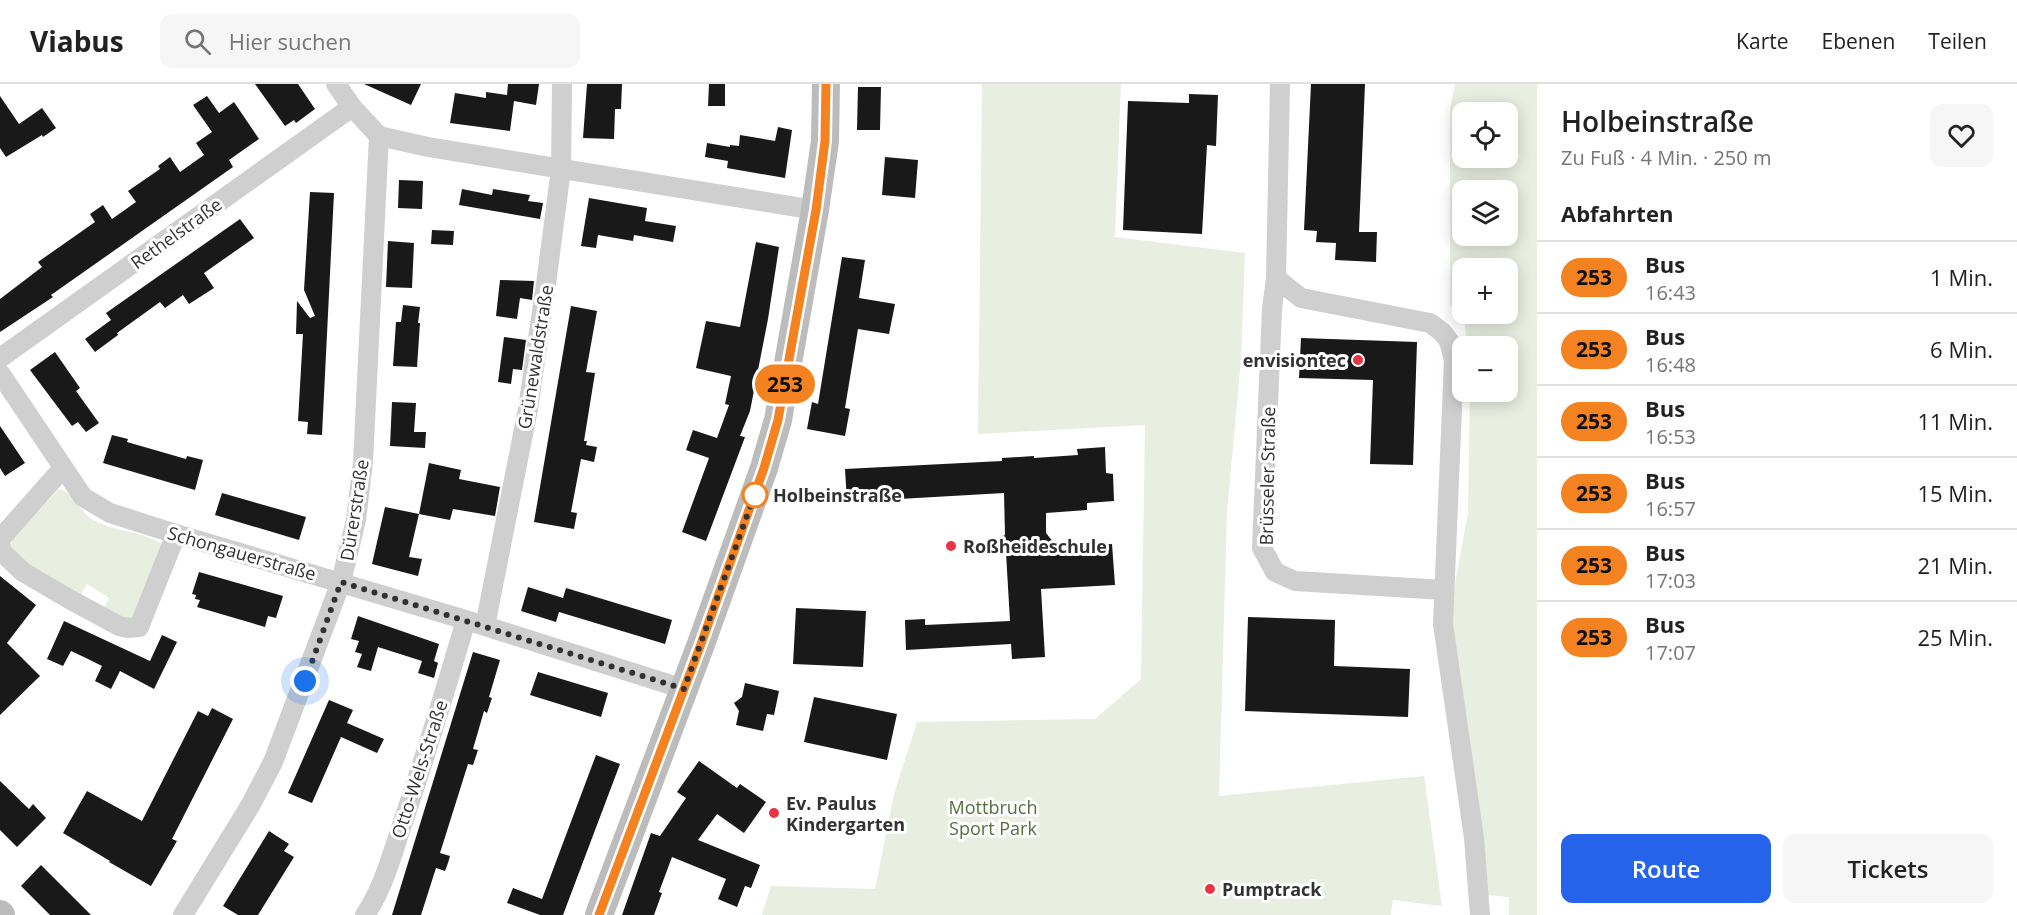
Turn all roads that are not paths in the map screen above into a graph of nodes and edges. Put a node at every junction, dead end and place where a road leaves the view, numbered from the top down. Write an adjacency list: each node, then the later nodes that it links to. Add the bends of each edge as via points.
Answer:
1 (336, 84): 5 (street)
2 (562, 84): 7 (street, Grünewaldstraße)
3 (826, 84): 8 (street, via 825,141)
4 (1280, 84): 9 (street, Brüsseler Straße)
5 (352, 107): 6 (street); 10 (street, Rethelstraße)
6 (379, 136): 7 (street); 15 (street, Dürerstraße, via 363,462 356,520)
7 (561, 169): 8 (street); 18 (street, Grünewaldstraße, via 528,409)
8 (816, 210): 19 (street, via 778,420)
9 (1276, 278): 16 (street, via 1301,298 1430,323 1449,341 1454,360); 16 (street, Brüsseler Straße, via 1262,548 1275,572 1295,581)
10 (0, 358)
11 (0, 374): 12 (street, Schongauerstraße)
12 (63, 468): 13 (street, Schongauerstraße, via 83,497 110,513); 14 (street)
13 (176, 534): 14 (street, via 139,627 128,628 103,619 23,572 2,552); 15 (street, Schongauerstraße)
14 (0, 541)
15 (341, 582): 17 (street, Schongauerstraße); 20 (street, Dürerstraße, via 273,762)
16 (1444, 590): 23 (street, via 1443,624 1472,827)
17 (466, 620): 18 (street, Schongauerstraße); 21 (street, Otto-Wels-Straße, via 384,877)
18 (485, 626): 19 (street, Schongauerstraße)
19 (684, 689): 22 (street)
20 (183, 915)
21 (365, 915)
22 (599, 915)
23 (1480, 915)

